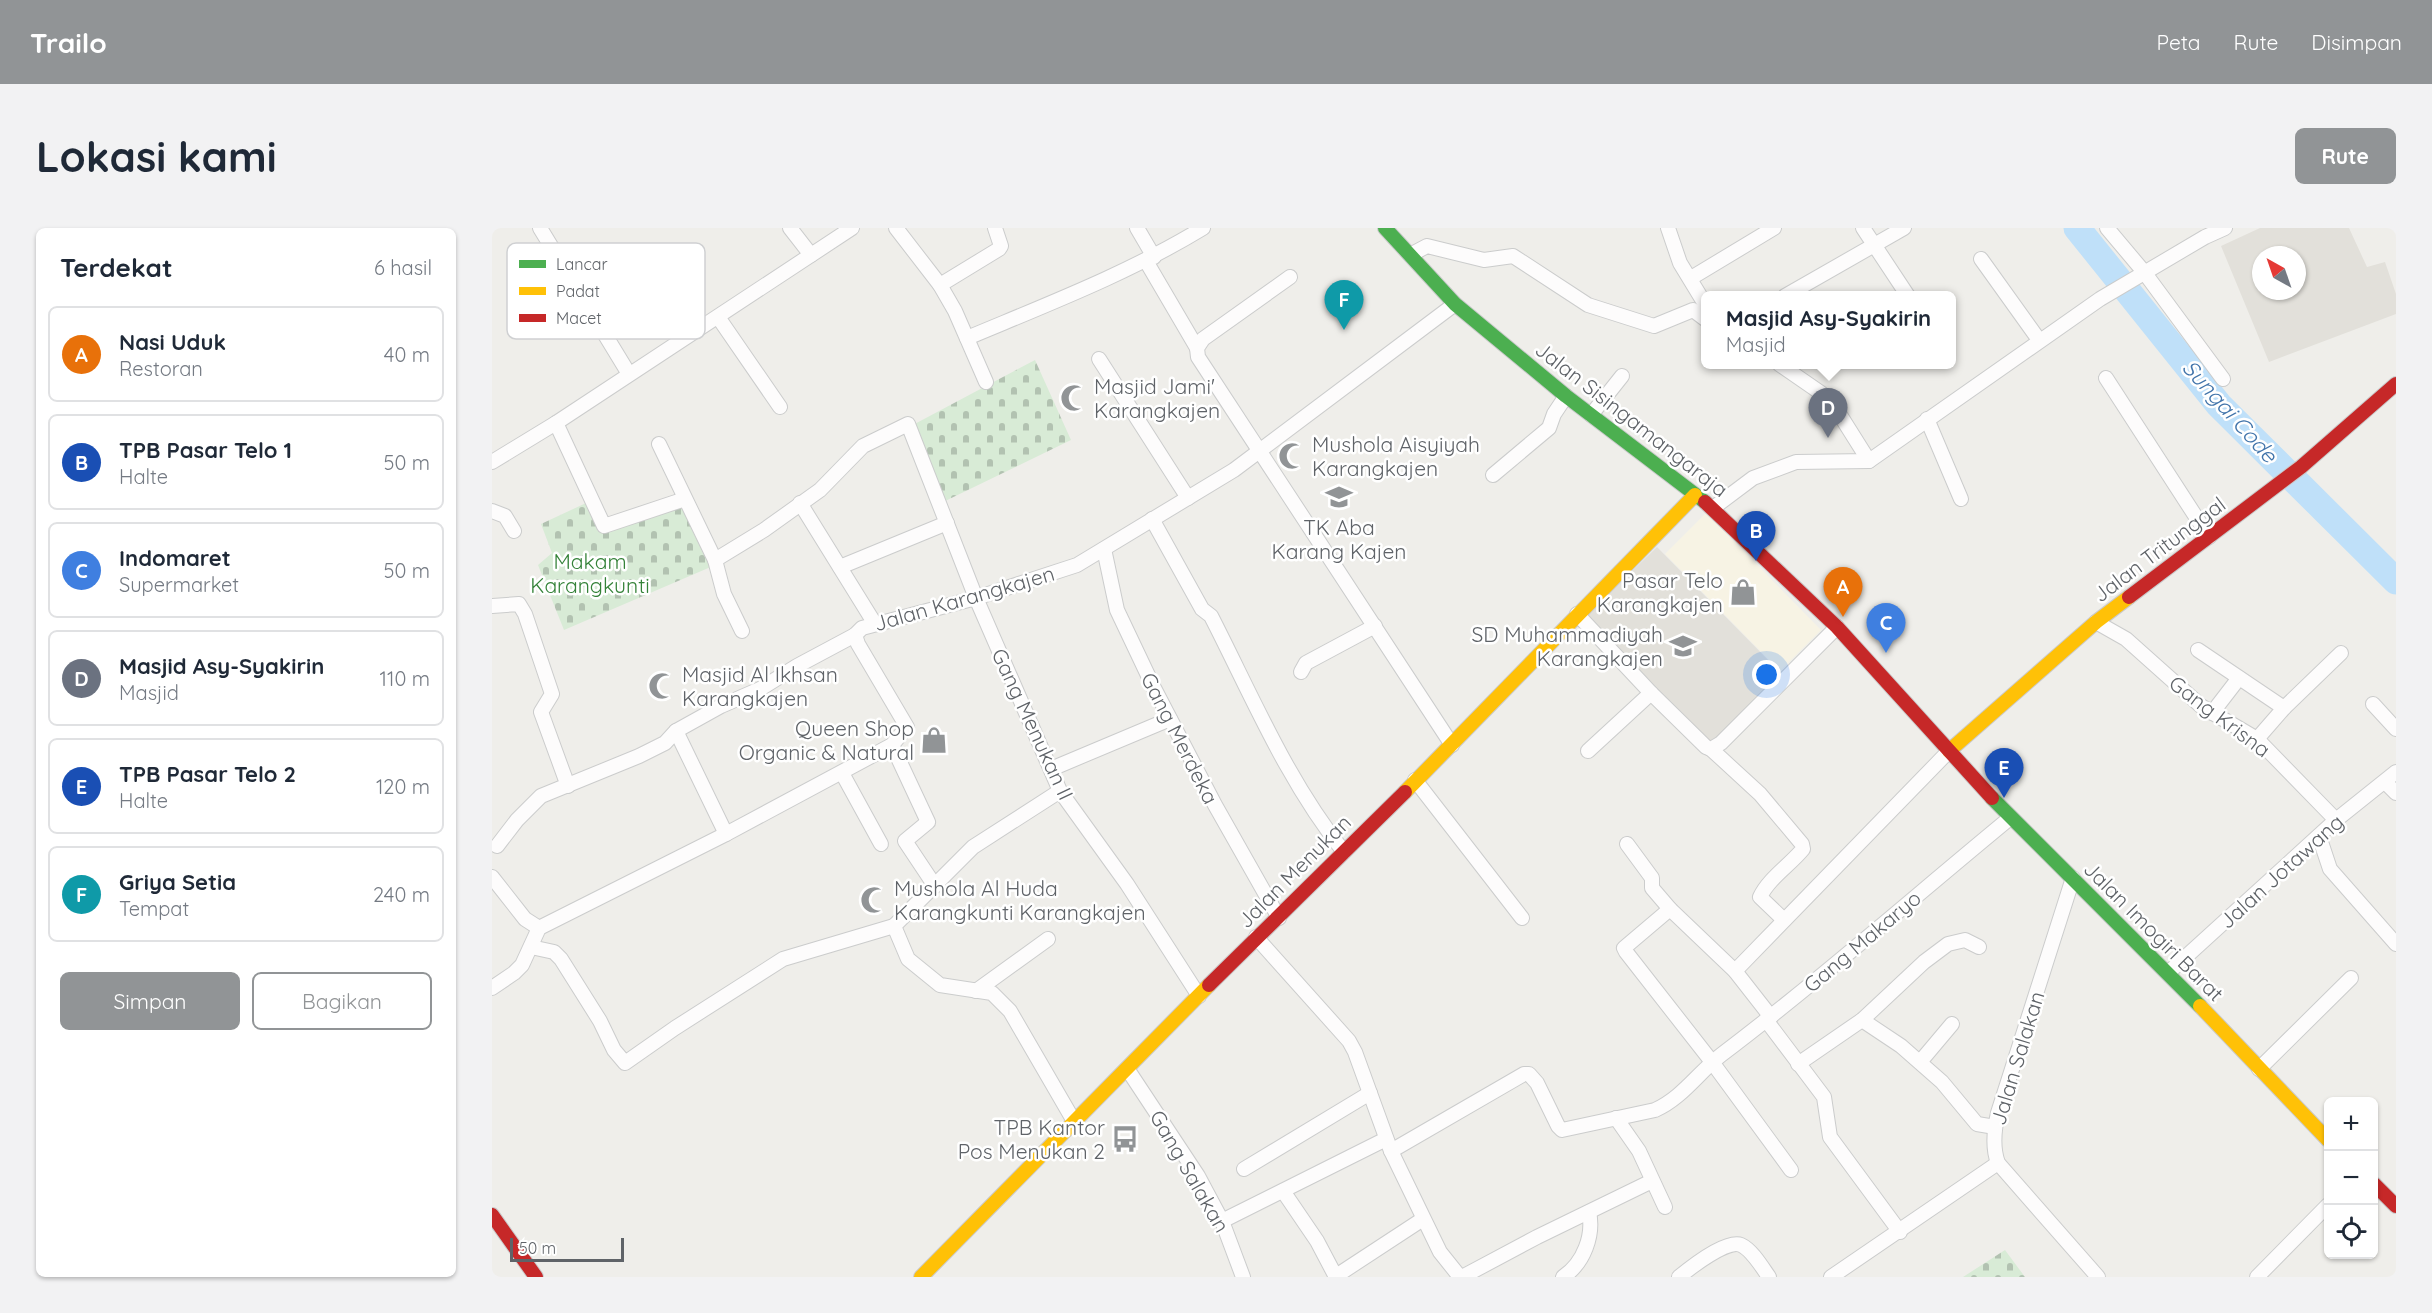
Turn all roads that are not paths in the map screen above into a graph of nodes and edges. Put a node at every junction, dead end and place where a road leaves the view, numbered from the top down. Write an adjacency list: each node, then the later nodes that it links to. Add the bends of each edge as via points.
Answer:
1 (540, 228): 15 (street)
2 (790, 228): 17 (street)
3 (852, 228): 17 (street)
4 (896, 228): 24 (street)
5 (995, 228): 24 (street, via 1001,240 999,249)
6 (1137, 228): 19 (street)
7 (1203, 228): 19 (street)
8 (1384, 228): 18 (main road, Jalan Sisingamangaraja)
9 (1668, 228): 23 (street, via 1680,263)
10 (1774, 228): 23 (street)
11 (1863, 228): 16 (street)
12 (1904, 228): 16 (street)
13 (2107, 228): 21 (street)
14 (2225, 228): 21 (street)
15 (549, 243)
16 (1874, 245): 25 (street); 26 (street)
17 (811, 255): 30 (street)
18 (1410, 255): 28 (main road, Jalan Sisingamangaraja); 29 (street, via 1427,246 1484,260 1514,256 1588,305 1623,317 1654,326 1693,310)
19 (1150, 259): 32 (street); 36 (street)
20 (1981, 259): 35 (street)
21 (2140, 275): 35 (street); 42 (street)
22 (1290, 278): 36 (street, via 1203,339)
23 (1691, 278): 27 (street)
24 (940, 285): 32 (street)
25 (1794, 291)
26 (1905, 291)
27 (1701, 297)
28 (1455, 304): 45 (main road, Jalan Sisingamangaraja); 51 (street, Jalan Karangkajen)
29 (1701, 316)
30 (718, 317): 31 (street); 46 (street)
31 (705, 325)
32 (967, 338): 43 (street)
33 (608, 339): 39 (street)
34 (684, 339): 39 (street)
35 (2040, 340): 48 (street)
36 (1197, 348): 51 (street, via 1198,357)
37 (1099, 359): 56 (street)
38 (1786, 369): 52 (street, via 1835,407)
39 (629, 374): 49 (street)
40 (1622, 376): 47 (street)
41 (2106, 378): 65 (street)
42 (2223, 379)
43 (986, 382)
44 (2396, 384): 65 (main road, Jalan Tritunggal, via 2301,467)
45 (1566, 396): 47 (main road, Jalan Sisingamangaraja); 54 (street, via 1549,428)
46 (780, 408)
47 (1591, 415): 55 (main road, Jalan Sisingamangaraja)
48 (1927, 419): 52 (street); 58 (street)
49 (556, 423): 53 (street); 57 (street, via 604,526)
50 (659, 444): 57 (street)
51 (1261, 451): 56 (street, Jalan Karangkajen); 74 (street)
52 (1869, 461): 60 (street, via 1796,462 1753,478)
53 (492, 462)
54 (1493, 475)
55 (1695, 495): 60 (main road, Jalan Sisingamangaraja); 71 (main road, Jalan Menukan)
56 (1188, 498): 62 (street, Jalan Karangkajen)
57 (685, 499): 67 (street)
58 (1961, 499)
59 (800, 503): 63 (street, Gang Menukan II, via 831,481 863,446 908,424); 67 (street); 68 (street)
60 (1713, 508): 75 (main road, Jalan Sisingamangaraja)
61 (492, 511): 64 (street, via 505,516)
62 (1152, 519): 66 (street, Jalan Karangkajen); 110 (street, via 1202,609 1211,616 1289,773)
63 (947, 523): 68 (street); 69 (street, Gang Menukan II)
64 (514, 531)
65 (2209, 537): 72 (main road, Jalan Tritunggal)
66 (1104, 549): 69 (street, Jalan Karangkajen, via 1077,565); 86 (street, Gang Merdeka, via 1117,610)
67 (715, 560): 76 (street, via 724,594)
68 (840, 567): 73 (street)
69 (976, 598): 73 (street, Jalan Karangkajen); 95 (street, Gang Menukan II)
70 (492, 606): 100 (street, via 519,604 525,614 552,693 541,712)
71 (1577, 614): 82 (street); 91 (main road, Jalan Menukan)
72 (2096, 622): 85 (street, Gang Krisna, via 2126,639 2187,696); 94 (main road, Jalan Tritunggal)
73 (875, 624): 77 (street, Jalan Karangkajen)
74 (1375, 626): 80 (street, via 1306,663); 91 (street)
75 (1838, 627): 92 (street, via 1721,743); 94 (main road, Jalan Sisingamangaraja)
76 (742, 631)
77 (855, 635): 88 (street, via 760,690); 90 (street, Jalan Karangkajen, via 907,727)
78 (2198, 650): 81 (street)
79 (2341, 653): 84 (street)
80 (1301, 672)
81 (2239, 678): 84 (street); 85 (street)
82 (1651, 693): 92 (street); 93 (street)
83 (2373, 704): 87 (street)
84 (2284, 708): 89 (street)
85 (2212, 713): 89 (street, Gang Krisna)
86 (1170, 719): 95 (street); 115 (street, Gang Merdeka)
87 (2396, 729)
88 (676, 731): 100 (street, via 665,743); 105 (street)
89 (2257, 739): 104 (street, Gang Krisna)
90 (892, 745): 97 (street); 113 (street, via 928,822 905,841)
91 (1452, 745): 98 (main road, Jalan Menukan)
92 (1711, 748): 117 (street, via 1760,794 1802,844 1803,849 1760,897)
93 (1588, 751)
94 (1949, 751): 103 (main road, Jalan Imogiri Barat); 117 (street)
95 (1051, 769): 101 (street, Gang Menukan II)
96 (2396, 772): 99 (street, Jalan Jotawang)
97 (842, 773): 105 (street); 107 (street)
98 (1415, 780): 110 (main road, Jalan Menukan); 116 (street)
99 (2385, 782): 102 (street); 104 (street, Jalan Jotawang)
100 (568, 786): 109 (street, via 541,796)
101 (1060, 791): 113 (street, via 973,847); 130 (street, Gang Menukan II, via 1127,884)
102 (2396, 794)
103 (2010, 818): 112 (main road, Jalan Imogiri Barat); 131 (street, Gang Makaryo)
104 (2336, 820): 106 (street, Jalan Jotawang)
105 (726, 834): 119 (street)
106 (2319, 836): 122 (street, via 2330,869); 126 (street, Jalan Jotawang)
107 (881, 844)
108 (1627, 844): 114 (street, via 1652,878 1652,888)
109 (494, 846)
110 (1344, 852): 115 (main road, Jalan Menukan)
111 (492, 877): 119 (street, via 525,919)
112 (2073, 878): 126 (main road, Jalan Imogiri Barat); 142 (street, Jalan Salakan)
113 (935, 885): 118 (street)
114 (1670, 909): 125 (street); 134 (street, via 1624,948)
115 (1279, 918): 120 (main road, Jalan Menukan)
116 (1522, 918)
117 (1784, 920): 125 (street)
118 (894, 926): 123 (street, via 783,959 625,1063 561,959 554,952); 129 (street, via 908,959 940,986)
119 (539, 928): 123 (street)
120 (1256, 937): 130 (main road, Jalan Menukan); 139 (street, via 1349,1041)
121 (1048, 939): 129 (street)
122 (2396, 944)
123 (531, 947): 128 (street, via 522,965)
124 (1979, 947): 132 (street, via 1965,940 1948,944)
125 (1735, 971): 131 (street)
126 (2169, 973): 137 (main road, Jalan Imogiri Barat)
127 (2351, 978): 137 (street)
128 (492, 987)
129 (976, 991): 141 (street, via 992,993 1010,1011)
130 (1199, 996): 138 (main road, Jalan Menukan)
131 (1769, 1018): 134 (street, Gang Makaryo); 136 (street)
132 (1862, 1020): 135 (street); 136 (street)
133 (1952, 1024): 135 (street)
134 (1712, 1062): 140 (street, Gang Makaryo, via 1666,1105); 147 (street)
135 (1920, 1062): 142 (street, via 1970,1117)
136 (1798, 1064): 158 (street, via 1824,1097 1830,1137)
137 (2259, 1069): 143 (main road, Jalan Imogiri Barat)
138 (1128, 1070): 141 (main road, Jalan Menukan); 157 (street, Gang Salakan)
139 (1370, 1092): 144 (street); 146 (street)
140 (1616, 1118): 144 (street, Gang Makaryo, via 1562,1130 1537,1083 1524,1074); 148 (street, via 1639,1151)
141 (1075, 1123): 161 (main road, Jalan Menukan)
142 (1988, 1126): 145 (street, Jalan Salakan, via 1995,1154)
143 (2324, 1136)
144 (1389, 1145): 150 (street); 156 (street)
145 (1991, 1167): 158 (street); 168 (street)
146 (1244, 1169)
147 (1791, 1170)
148 (1652, 1181): 152 (street); 154 (street)
149 (2378, 1189): 151 (main road)
150 (1283, 1191): 157 (street); 159 (street)
151 (2396, 1206)
152 (1665, 1207)
153 (2324, 1209): 169 (street)
154 (1589, 1212): 163 (street); 164 (street, via 1591,1222 1585,1250)
155 (493, 1219): 160 (main road)
156 (1424, 1219): 159 (street); 163 (street, via 1440,1252)
157 (1222, 1221): 162 (street, Gang Salakan)
158 (1900, 1232): 167 (street)
159 (1336, 1276)
160 (536, 1277)
161 (921, 1277)
162 (1243, 1277)
163 (1461, 1277)
164 (1563, 1277)
165 (1679, 1277): 166 (street, via 1724,1246 1734,1244 1750,1253)
166 (1769, 1277)
167 (1831, 1277)
168 (2098, 1277)
169 (2257, 1277)

